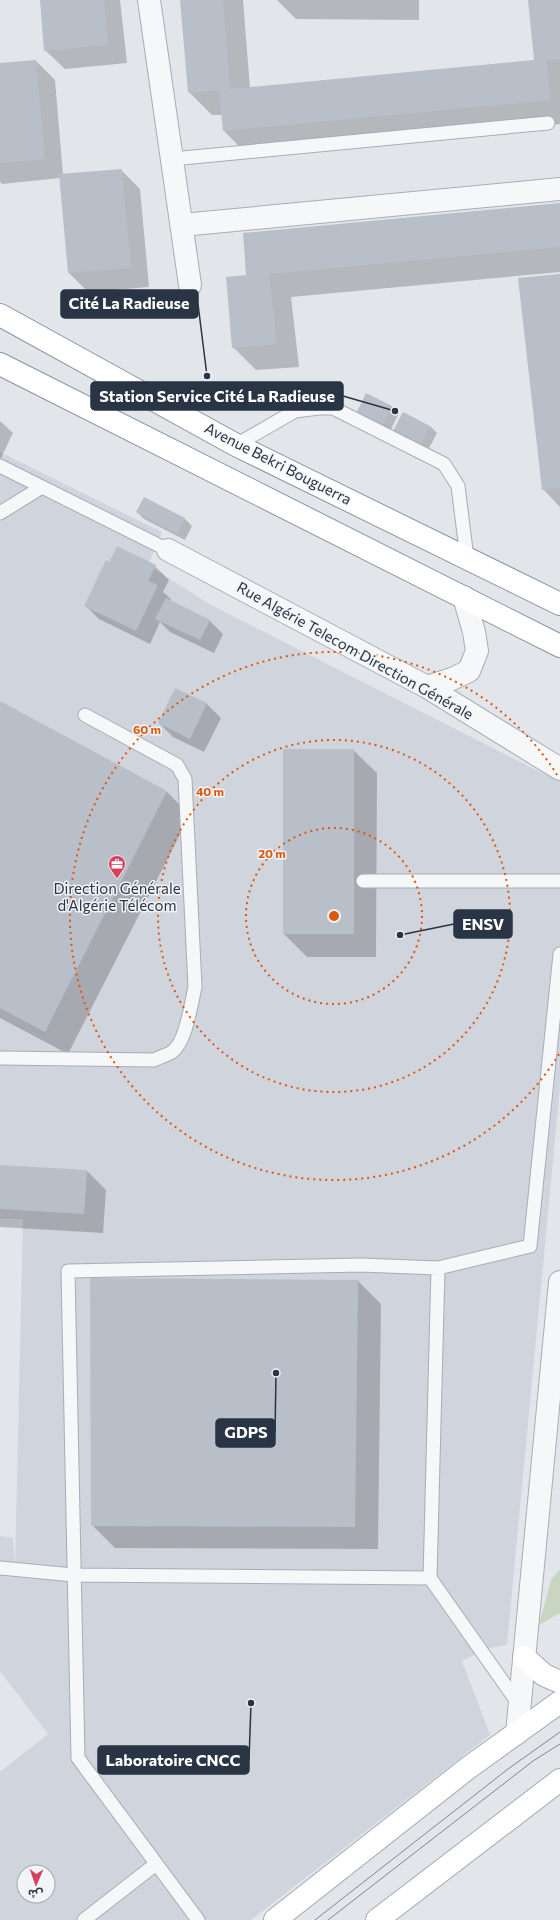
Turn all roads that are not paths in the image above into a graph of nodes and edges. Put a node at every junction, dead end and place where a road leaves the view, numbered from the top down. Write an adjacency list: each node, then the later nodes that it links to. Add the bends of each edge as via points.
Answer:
1 (149, 0): 3 (street)
2 (548, 123): 3 (lane)
3 (172, 159): 5 (street)
4 (560, 189): 5 (street)
5 (182, 225): 6 (street)
6 (190, 285)
7 (0, 315): 9 (main road, Avenue Bekri Bouguerra)
8 (0, 364): 15 (main road)
9 (236, 445): 14 (main road, Avenue Bekri Bouguerra); 14 (lane, via 295,411 333,408 444,464 458,486)
10 (0, 466): 11 (lane)
11 (42, 487): 12 (lane); 13 (lane)
12 (0, 513)
13 (168, 550): 18 (street, Rue Algérie Telecom Direction Générale)
14 (466, 558): 16 (main road, Avenue Bekri Bouguerra)
15 (464, 597): 17 (main road); 18 (street, via 477,651 469,671 452,680)
16 (560, 604)
17 (560, 646)
18 (428, 687): 20 (street, Rue Algérie Telecom Direction Générale)
19 (85, 715): 24 (lane, via 177,766 185,779 195,987 189,1016 181,1039 172,1052 154,1060)
20 (560, 769)
21 (363, 881): 22 (lane)
22 (560, 881)
23 (560, 954): 25 (lane, via 530,1246)
24 (0, 1058)
25 (438, 1268): 28 (lane, via 361,1265 68,1271); 29 (lane)
26 (560, 1282): 30 (street)
27 (0, 1568): 28 (lane)
28 (73, 1576): 29 (lane); 36 (lane, via 78,1758)
29 (430, 1578): 33 (lane)
30 (524, 1657): 31 (main road, via 544,1675); 33 (street)
31 (560, 1682)
32 (560, 1702): 34 (main road)
33 (520, 1706): 34 (street)
34 (517, 1733): 39 (main road, via 468,1768)
35 (560, 1780): 40 (main road)
36 (156, 1864): 37 (lane); 38 (lane)
37 (84, 1920)
38 (198, 1920)
39 (275, 1920)
40 (377, 1920)

